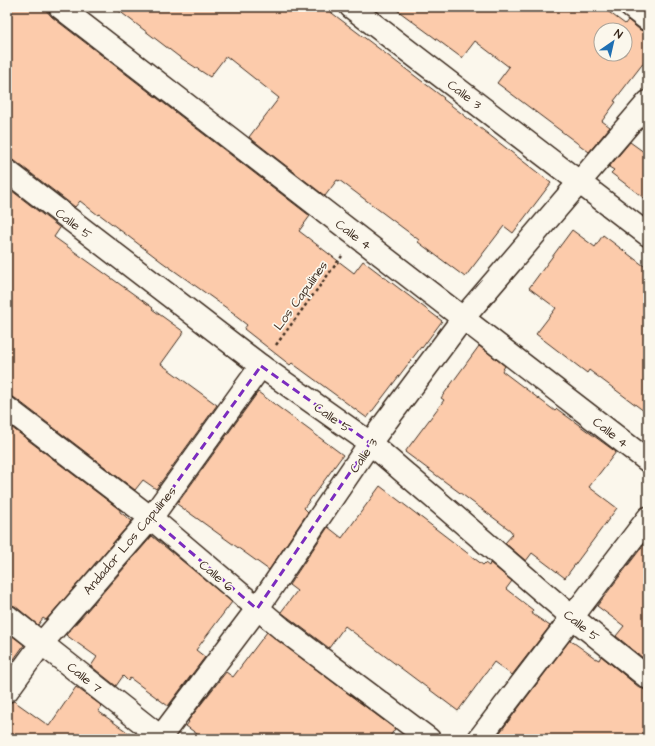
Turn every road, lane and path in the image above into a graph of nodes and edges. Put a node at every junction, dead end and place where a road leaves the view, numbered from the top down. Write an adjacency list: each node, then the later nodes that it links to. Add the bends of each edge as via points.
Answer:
1 (60, 7): 9 (street, Calle 4)
2 (351, 7): 7 (street, Calle 3)
3 (631, 7): 4 (street)
4 (648, 20)
5 (648, 102): 7 (street, Calle 3)
6 (7, 171): 11 (street, Calle 5)
7 (580, 182): 8 (street, Calle 3); 10 (street, Calle 3)
8 (648, 235)
9 (356, 236): 10 (street, Calle 4); 11 (path, Los Capulines)
10 (464, 317): 13 (street, Calle 3); 14 (street, Calle 4)
11 (261, 366): 13 (street, Calle 5); 15 (street, Andador Los Capulines)
12 (7, 408): 15 (street, Calle 6)
13 (370, 443): 17 (street, Calle 3); 19 (street, Calle 5)
14 (648, 461)
15 (150, 518): 17 (street, Calle 6); 20 (street, Andador Los Capulines)
16 (648, 518): 19 (street)
17 (257, 609): 23 (street, Calle 3); 24 (street, Calle 6)
18 (7, 616): 20 (street, Calle 7)
19 (572, 617): 21 (street, Calle 5); 25 (street)
20 (42, 643): 22 (street, Andador Los Capulines); 23 (street, Calle 7)
21 (648, 678)
22 (7, 691)
23 (161, 738)
24 (429, 739)
25 (479, 739)

